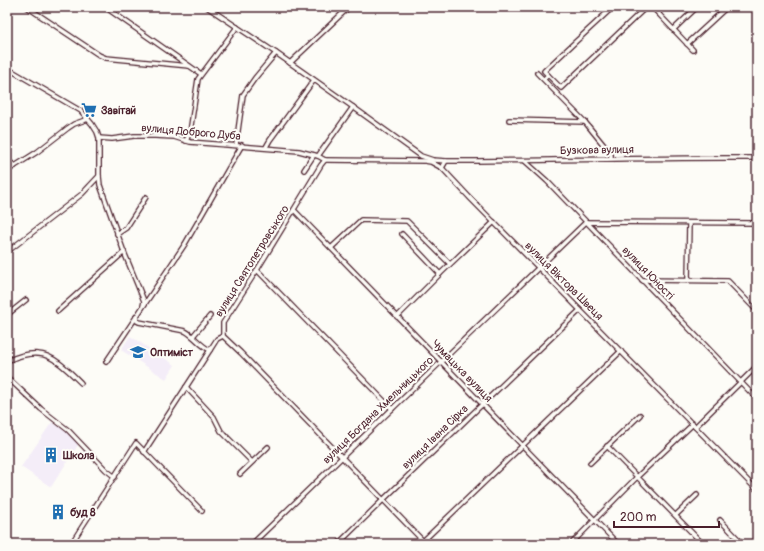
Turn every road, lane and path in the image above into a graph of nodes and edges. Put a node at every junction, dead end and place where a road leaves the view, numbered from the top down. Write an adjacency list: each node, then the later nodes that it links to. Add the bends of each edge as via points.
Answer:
1 (27, 7): 17 (street, via 106,58)
2 (105, 7): 17 (street)
3 (208, 7): 11 (street, Бузкова вулиця)
4 (349, 7): 16 (street)
5 (613, 7): 21 (street, via 544,71)
6 (664, 7): 10 (street)
7 (697, 7): 12 (street)
8 (727, 7): 13 (street)
9 (645, 8): 10 (street, via 653,8); 21 (street, via 561,88)
10 (658, 13): 12 (street)
11 (237, 27): 15 (street, Бузкова вулиця); 20 (street)
12 (673, 30): 13 (street)
13 (687, 44): 14 (street)
14 (693, 50)
15 (276, 53): 16 (street, Бузкова вулиця); 30 (street, via 243,95)
16 (290, 63): 22 (street, Бузкова вулиця)
17 (189, 66): 20 (street)
18 (7, 68): 25 (street, via 81,112)
19 (537, 73): 23 (street)
20 (201, 74): 29 (street, via 197,82 190,132)
21 (548, 75): 23 (street)
22 (314, 80): 24 (street, Бузкова вулиця); 32 (street)
23 (544, 80): 27 (street)
24 (353, 106): 33 (street); 38 (street, Бузкова вулиця, via 421,156)
25 (88, 119): 28 (street); 40 (street, via 74,124)
26 (509, 120): 27 (street)
27 (585, 122): 34 (street, via 611,154)
28 (99, 138): 29 (street, вулиця Доброго Дуба, via 155,136 174,137); 44 (street)
29 (186, 141): 30 (street, вулиця Доброго Дуба)
30 (236, 145): 31 (street, вулиця Доброго Дуба)
31 (242, 146): 32 (street, вулиця Доброго Дуба); 63 (street, via 185,244)
32 (266, 147): 33 (street, вулиця Доброго Дуба)
33 (316, 155): 37 (street, вулиця Доброго Дуба); 42 (street)
34 (611, 158): 35 (street, Бузкова вулиця); 39 (street, Бузкова вулиця)
35 (757, 158)
36 (7, 160): 40 (street)
37 (325, 160): 41 (street, вулиця Віктора Швеця, via 425,161); 46 (street, вулиця Святопетровського)
38 (446, 161): 39 (street, Бузкова вулиця); 41 (street)
39 (525, 161): 48 (street, вулиця Юності)
40 (15, 166): 43 (street)
41 (442, 168): 47 (street, вулиця Віктора Швеця)
42 (304, 170)
43 (7, 171)
44 (99, 176): 51 (street); 54 (street, via 82,194)
45 (146, 197): 51 (street, via 126,228)
46 (294, 210): 53 (street, Чумацька вулиця); 58 (street, вулиця Святопетровського)
47 (494, 222): 56 (street); 57 (street, вулиця Віктора Швеця)
48 (586, 222): 49 (street); 57 (street, вулиця Богдана Хмельницького); 60 (street, вулиця Юності)
49 (689, 223): 50 (street); 61 (street)
50 (757, 225)
51 (117, 234): 55 (street)
52 (402, 234): 59 (street)
53 (331, 248): 56 (street, via 361,220 407,221); 70 (street, Чумацька вулиця)
54 (7, 252)
55 (124, 252): 63 (street, via 144,301); 65 (street)
56 (450, 264): 59 (street)
57 (539, 268): 64 (street, вулиця Віктора Швеця); 77 (street, вулиця Богдана Хмельницького)
58 (257, 270): 72 (street, вулиця Святопетровського, via 223,323); 85 (street)
59 (440, 274): 70 (street)
60 (642, 280): 61 (street); 80 (street, вулиця Юності)
61 (688, 281): 66 (street, via 728,281)
62 (26, 300): 67 (street)
63 (143, 306): 69 (street)
64 (580, 310): 74 (street, вулиця Віктора Швеця); 84 (street, вулиця Івана Сірка)
65 (58, 311)
66 (757, 311)
67 (7, 315)
68 (210, 316): 71 (street)
69 (136, 317): 71 (street, via 139,322 185,331); 76 (street)
70 (397, 317): 77 (street, Чумацька вулиця)
71 (193, 336): 73 (street, via 203,347)
72 (223, 336): 73 (street, вулиця Святопетровського, via 217,339); 92 (street)
73 (210, 350): 82 (street, вулиця Святопетровського)
74 (621, 351): 87 (street, вулиця Віктора Швеця); 88 (street)
75 (7, 361): 81 (street, via 39,354 52,358 64,366)
76 (106, 362)
77 (441, 362): 84 (street, Чумацька вулиця); 85 (street, вулиця Богдана Хмельницького)
78 (757, 366): 80 (street)
79 (7, 377): 96 (street, via 68,430)
80 (741, 382): 83 (street, вулиця Юності); 87 (street)
81 (81, 383)
82 (186, 387): 91 (street, вулиця Святопетровського); 93 (street, via 214,417 221,431)
83 (757, 399)
84 (482, 405): 88 (street, Чумацька вулиця); 100 (street, вулиця Івана Сірка)
85 (392, 409): 92 (street, вулиця Богдана Хмельницького)
86 (640, 415): 89 (street)
87 (694, 426): 97 (street); 98 (street, вулиця Віктора Швеця)
88 (522, 446): 103 (street, Чумацька вулиця); 105 (street)
89 (607, 446): 94 (street); 97 (street)
90 (268, 447): 93 (street)
91 (144, 452): 96 (street, via 136,443); 101 (street)
92 (342, 457): 100 (street); 107 (street, вулиця Богдана Хмельницького)
93 (252, 462): 95 (street)
94 (590, 463)
95 (240, 474)
96 (115, 476): 106 (street)
97 (637, 477): 102 (street); 103 (street)
98 (757, 490)
99 (697, 495): 102 (street)
100 (383, 500): 105 (street); 108 (street, вулиця Івана Сірка)
101 (202, 511)
102 (676, 515): 111 (street)
103 (594, 520): 109 (street); 110 (street, Чумацька вулиця)
104 (720, 520): 112 (street)
105 (423, 543)
106 (71, 544)
107 (252, 544)
108 (338, 544)
109 (571, 544)
110 (618, 544)
111 (703, 544)
112 (743, 544)

